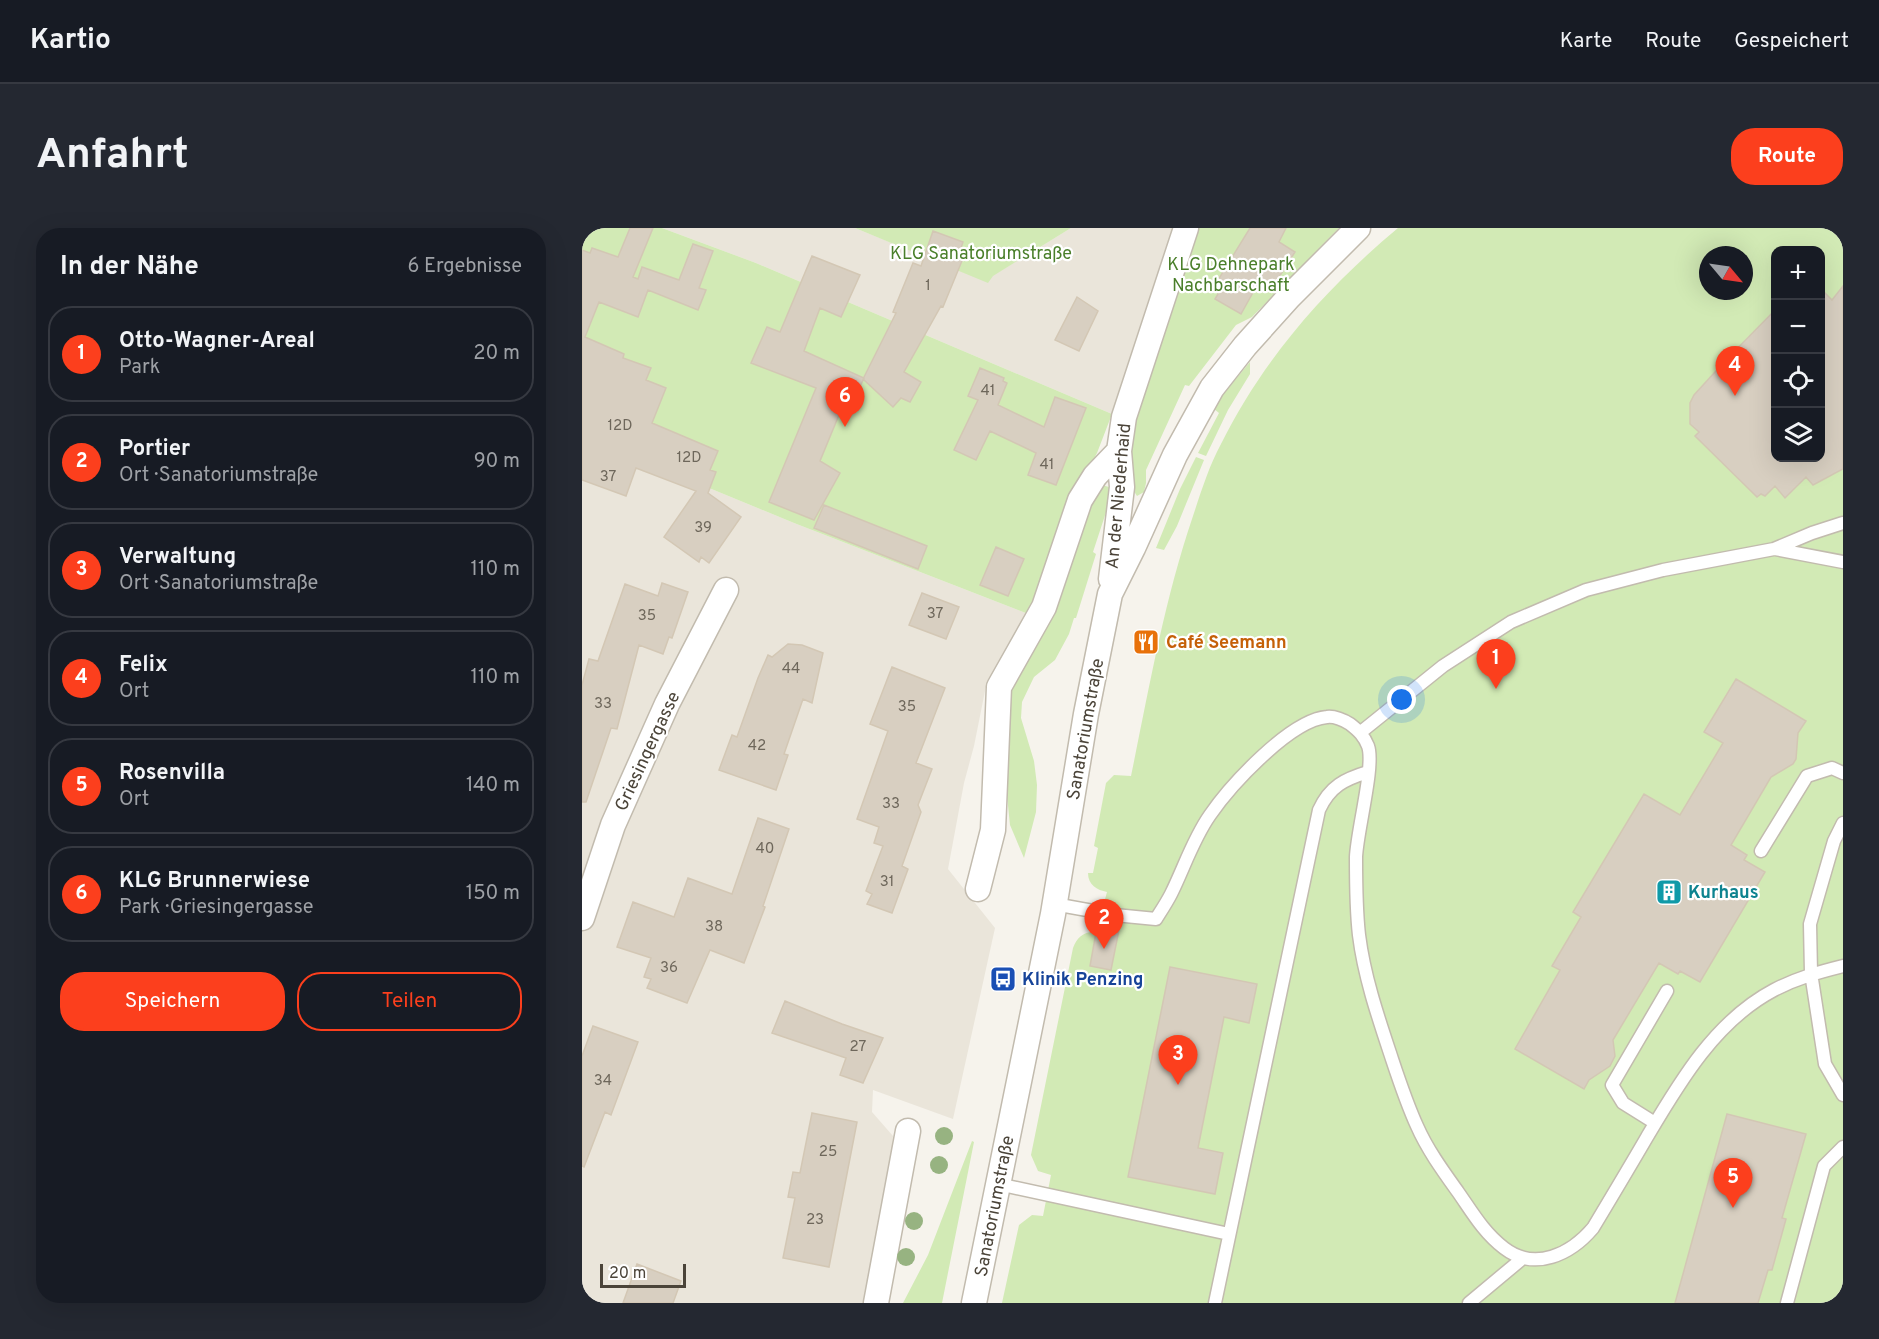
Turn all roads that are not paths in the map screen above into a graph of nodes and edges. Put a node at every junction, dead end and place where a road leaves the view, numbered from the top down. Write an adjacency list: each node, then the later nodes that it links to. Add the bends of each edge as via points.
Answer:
1 (1358, 228): 8 (street, Sanatoriumstraße, via 1289,297 1212,388 1175,455)
2 (1186, 229): 3 (street, An der Niederhaid, via 1124,417)
3 (1119, 451): 8 (street, An der Niederhaid, via 1122,487); 14 (street, via 1095,476 1080,500 1044,607 999,687 993,830)
4 (1843, 523): 5 (lane)
5 (1774, 549): 6 (lane); 9 (lane, via 1663,570 1586,590 1511,622 1443,666)
6 (1843, 562)
7 (726, 590): 16 (street, Griesingergasse, via 667,704 613,825)
8 (1110, 594): 15 (street, Sanatoriumstraße)
9 (1361, 732): 10 (lane, via 1369,749); 15 (lane, via 1328,716 1308,723 1267,751 1209,816 1156,919)
10 (1368, 772): 25 (lane, via 1336,786 1325,796 1319,810); 26 (lane, via 1356,851 1356,894 1359,935 1374,1004 1403,1093 1437,1163 1488,1235)
11 (1843, 773): 13 (lane, via 1832,768 1807,776)
12 (1843, 823): 18 (lane, via 1810,924)
13 (1761, 851)
14 (978, 889)
15 (1054, 904): 24 (street, Sanatoriumstraße)
16 (582, 918)
17 (1843, 966): 18 (lane)
18 (1811, 973): 20 (lane, via 1825,1064); 21 (lane, via 1772,991 1723,1030 1685,1073)
19 (1667, 991): 21 (lane, via 1612,1085 1623,1103)
20 (1843, 1095)
21 (1655, 1123): 26 (lane, via 1583,1239 1555,1256)
22 (908, 1131): 27 (street)
23 (1843, 1147): 31 (lane, via 1824,1166)
24 (998, 1184): 25 (lane); 28 (street, Sanatoriumstraße)
25 (1229, 1234): 29 (lane)
26 (1523, 1258): 30 (lane)
27 (876, 1303)
28 (974, 1303)
29 (1215, 1303)
30 (1469, 1303)
31 (1787, 1303)

